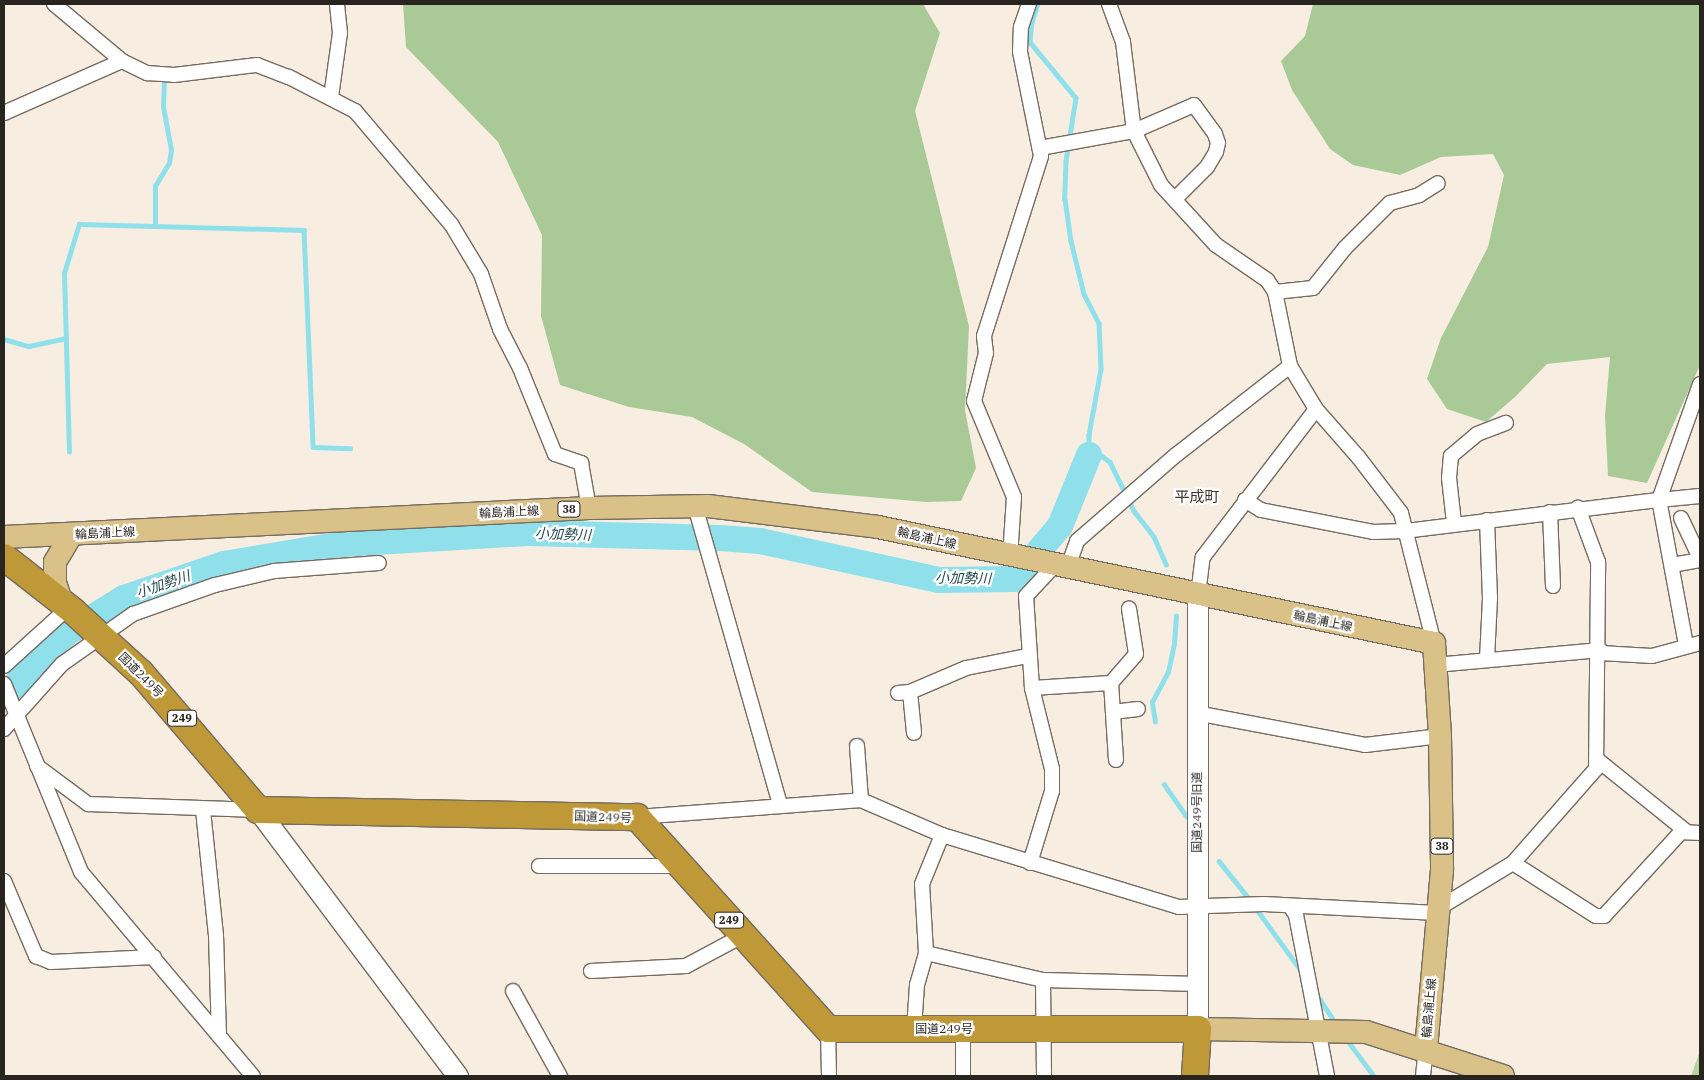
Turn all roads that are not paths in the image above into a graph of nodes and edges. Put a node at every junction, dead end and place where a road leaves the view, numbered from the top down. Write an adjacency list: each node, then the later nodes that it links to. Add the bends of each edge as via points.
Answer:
1 (54, 4): 5 (street)
2 (337, 4): 6 (street, via 340,33)
3 (1029, 4): 9 (street, via 1021,27 1020,52)
4 (1109, 4): 8 (street, via 1123,42)
5 (122, 60): 6 (street, via 147,73 174,75 257,66); 7 (street)
6 (331, 97): 20 (street, via 355,111 451,224 481,274 500,329 556,454 581,463)
7 (4, 113)
8 (1134, 131): 9 (street); 11 (street, via 1161,185); 11 (street, via 1194,105 1215,134 1216,152 1207,167)
9 (1040, 148): 31 (street, via 984,336 986,353 974,401 1014,497)
10 (1438, 183): 12 (street, via 1419,195 1390,203 1345,248 1313,288)
11 (1175, 199): 12 (street, via 1216,245 1267,280)
12 (1276, 292): 13 (street)
13 (1290, 366): 15 (street); 35 (street, via 1118,504 1077,541)
14 (1700, 384): 19 (street)
15 (1316, 409): 18 (street); 27 (street, via 1401,513)
16 (1506, 423): 26 (street, via 1477,434 1451,456 1449,478)
17 (1700, 496): 19 (street)
18 (1245, 500): 27 (street, via 1261,510 1373,532); 37 (street, via 1203,557)
19 (1659, 500): 21 (street); 34 (street)
20 (589, 508): 23 (main road, 輪島浦上線 / 38); 28 (main road, 輪島浦上線 / 38)
21 (1578, 508): 22 (street); 43 (street, via 1598,562)
22 (1550, 512): 25 (street); 36 (street)
23 (698, 514): 31 (main road, 輪島浦上線 / 38, via 878,527); 63 (street)
24 (1681, 518): 32 (street)
25 (1487, 520): 26 (street); 45 (street)
26 (1454, 523): 27 (street)
27 (1405, 531): 41 (street)
28 (71, 535): 29 (main road, 輪島浦上線 / 38); 38 (main road, via 55,562 55,583)
29 (4, 537)
30 (4, 557): 38 (highway, 国道249号 / 249)
31 (1010, 557): 35 (main road, 輪島浦上線 / 38)
32 (1700, 558): 34 (street)
33 (379, 563): 40 (street, via 274,571 215,585 133,614)
34 (1672, 565): 42 (street)
35 (1057, 567): 37 (main road, 輪島浦上線 / 38); 44 (street, via 1026,596)
36 (1553, 586)
37 (1198, 595): 41 (main road, 輪島浦上線 / 38); 53 (street, 国道249号旧道)
38 (68, 607): 40 (highway, 国道249号 / 249); 47 (street)
39 (1130, 609): 48 (street, via 1136,654)
40 (100, 635): 54 (street, via 62,664); 65 (highway, 国道249号 / 249, via 178,713)
41 (1434, 643): 46 (main road, 輪島浦上線 / 38)
42 (1693, 644): 43 (street, via 1652,656)
43 (1600, 652): 45 (street); 60 (street)
44 (1028, 656): 50 (street); 56 (street, via 966,668 904,692)
45 (1488, 660): 46 (street)
46 (1435, 665): 57 (main road, 輪島浦上線 / 38)
47 (4, 666)
48 (1110, 683): 50 (street); 52 (street)
49 (4, 684): 54 (street)
50 (1032, 688): 69 (street, via 1051,759 1052,784)
51 (1138, 710): 52 (street)
52 (1113, 712): 59 (street)
53 (1196, 713): 57 (street, via 1365,745); 75 (street, 国道249号旧道)
54 (18, 716): 55 (street); 61 (street)
55 (4, 729)
56 (914, 733)
57 (1440, 736): 76 (main road, 輪島浦上線 / 38, via 1442,870)
58 (857, 746): 62 (street)
59 (1116, 760)
60 (1599, 761): 67 (street); 70 (street, via 1596,769)
61 (37, 765): 64 (street, via 88,804); 79 (street, via 81,872)
62 (860, 800): 63 (street); 68 (street)
63 (780, 805): 66 (street)
64 (203, 810): 65 (street); 90 (street, via 216,935)
65 (258, 810): 66 (highway, 国道249号); 93 (street)
66 (638, 817): 72 (highway, 国道249号 / 249)
67 (1696, 831): 70 (street, via 1681,832 1612,911 1604,916 1596,916)
68 (942, 835): 69 (street); 78 (street, via 922,884)
69 (1030, 863): 75 (street, via 1170,905)
70 (1513, 863): 76 (street)
71 (539, 866): 72 (street)
72 (680, 866): 77 (highway, 国道249号 / 249)
73 (4, 881): 79 (street, via 36,956 51,962)
74 (1290, 906): 75 (street, via 1242,904); 76 (street); 89 (street, via 1296,915)
75 (1198, 907): 82 (street, 国道249号旧道)
76 (1438, 911): 91 (main road, 輪島浦上線 / 38)
77 (742, 936): 80 (street, via 686,966); 84 (highway, 国道249号 / 249)
78 (926, 953): 81 (street); 85 (street, via 917,985)
79 (154, 957): 90 (street)
80 (591, 971)
81 (1043, 980): 82 (street); 88 (street)
82 (1198, 984): 87 (street, 国道249号旧道)
83 (513, 991): 94 (street)
84 (828, 1029): 85 (highway, 国道249号); 95 (street)
85 (914, 1029): 86 (highway, 国道249号)
86 (963, 1029): 88 (highway, 国道249号); 96 (street)
87 (1198, 1029): 88 (highway, 国道249号); 89 (main road, 輪島浦上線); 98 (highway)
88 (1044, 1030): 97 (street)
89 (1317, 1030): 91 (main road, 輪島浦上線, via 1366,1032); 99 (street)
90 (219, 1036): 92 (street)
91 (1426, 1049): 100 (street); 101 (main road, 輪島浦上線)
92 (253, 1076)
93 (458, 1076)
94 (560, 1076)
95 (829, 1076)
96 (964, 1076)
97 (1044, 1076)
98 (1195, 1076)
99 (1327, 1076)
100 (1423, 1076)
101 (1504, 1076)

